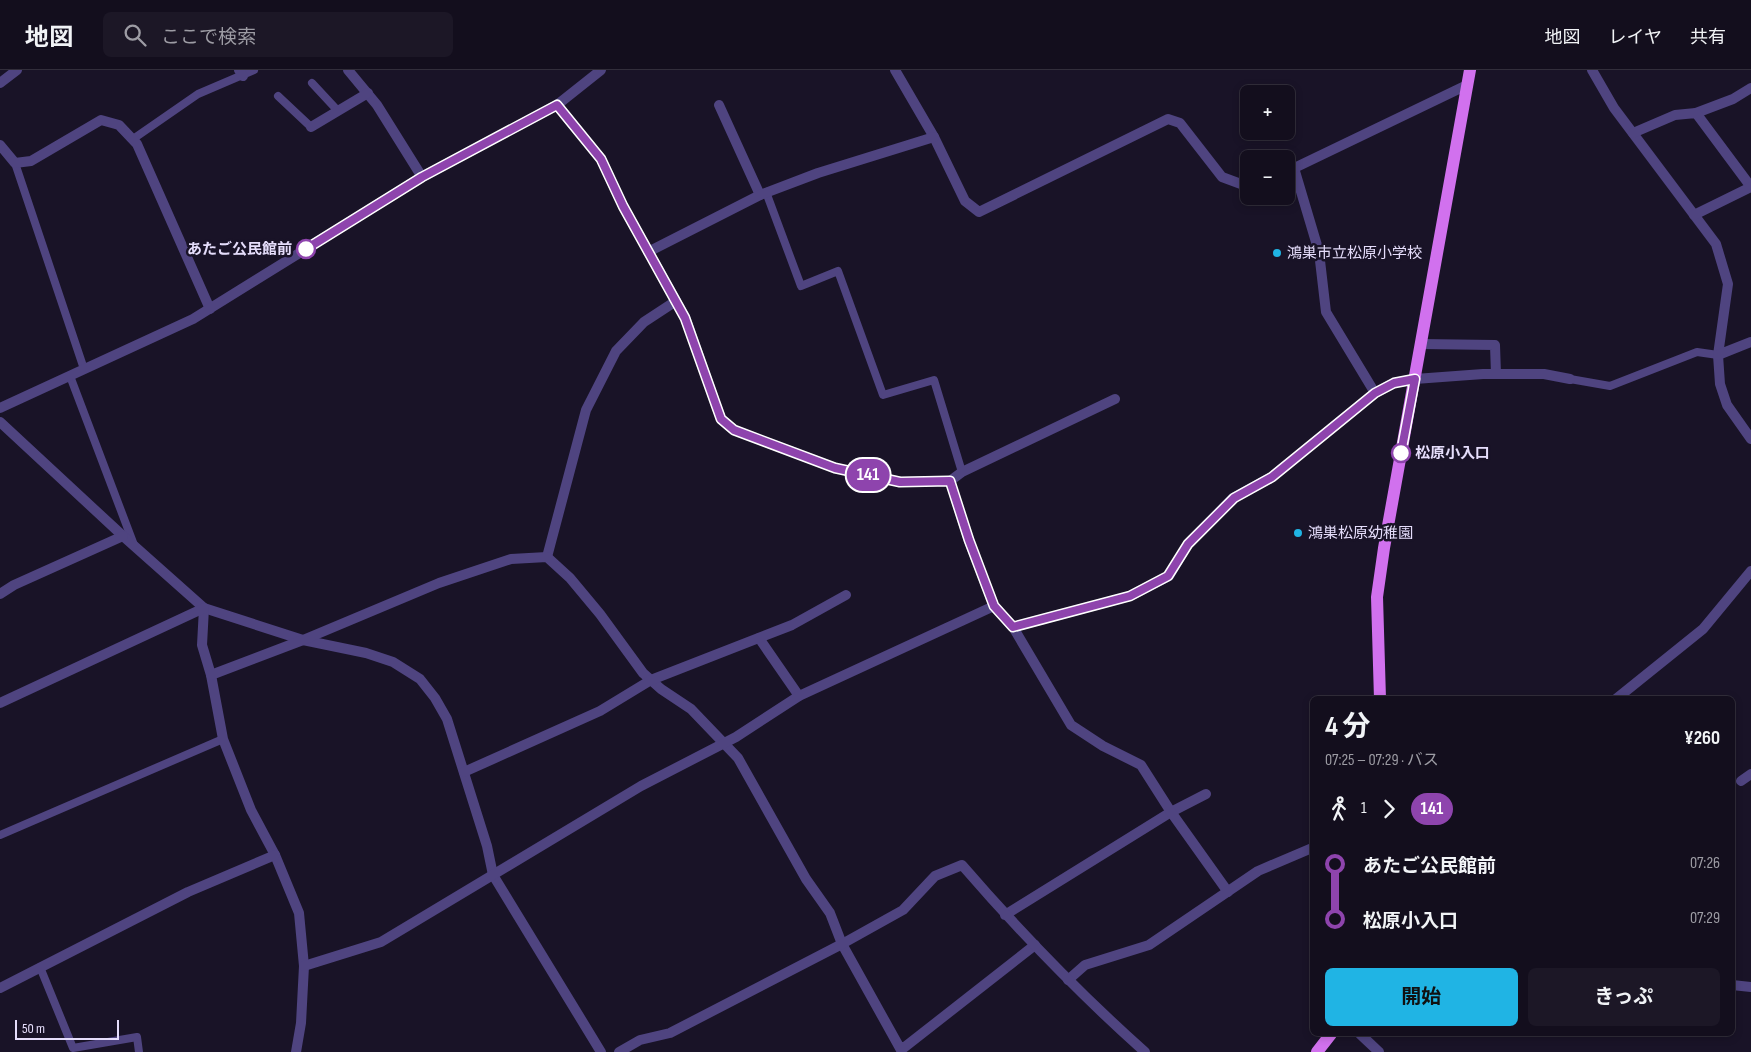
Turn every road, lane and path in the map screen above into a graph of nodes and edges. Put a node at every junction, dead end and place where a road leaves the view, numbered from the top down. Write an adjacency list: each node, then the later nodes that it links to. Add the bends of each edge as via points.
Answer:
1 (17, 70): 9 (street)
2 (254, 70): 8 (lane)
3 (348, 70): 13 (street)
4 (602, 70): 15 (street)
5 (895, 70): 21 (street)
6 (1470, 70): 11 (main road)
7 (1592, 70): 20 (street)
8 (241, 73): 22 (lane, via 198,94)
9 (0, 83)
10 (312, 83): 17 (lane)
11 (1467, 85): 25 (street); 36 (main road)
12 (1751, 88): 18 (street, via 1733,99)
13 (368, 93): 17 (street); 26 (street)
14 (278, 96): 19 (lane)
15 (557, 105): 26 (street); 32 (street, via 601,159)
16 (719, 105): 30 (street)
17 (338, 111): 19 (street)
18 (1696, 113): 20 (street, via 1675,115); 29 (street)
19 (311, 127)
20 (1633, 133): 31 (street)
21 (934, 137): 27 (street, via 965,201 979,212 1168,119 1180,123 1222,177); 30 (street, via 818,173)
22 (133, 139): 24 (street, via 119,125 101,120 31,161); 34 (street)
23 (0, 145): 24 (street)
24 (16, 163): 38 (lane)
25 (1295, 168)
26 (422, 177): 34 (street)
27 (1240, 184)
28 (1295, 184): 43 (street, via 1319,252 1326,312)
29 (1751, 187): 31 (street)
30 (763, 194): 32 (street); 48 (lane, via 801,286 838,271 882,395 934,380)
31 (1694, 215): 37 (street, via 1716,244 1728,284)
32 (648, 252): 33 (street)
33 (676, 302): 49 (street, via 685,318 721,419 734,430 835,468 900,482); 52 (street, via 644,322 616,351 586,410)
34 (210, 310): 38 (street)
35 (1751, 342): 37 (street)
36 (1421, 344): 39 (street, via 1495,345); 41 (main road)
37 (1718, 355): 42 (lane, via 1696,352 1610,386); 47 (street, via 1720,384 1727,405)
38 (84, 370): 40 (street)
39 (1496, 374): 41 (street); 42 (street, via 1544,374)
40 (70, 376): 45 (street); 51 (lane)
41 (1415, 379): 43 (street, via 1394,383); 64 (main road, via 1377,597)
42 (1570, 379)
43 (1375, 393): 58 (street, via 1272,477 1234,498 1188,544 1168,576 1130,596)
44 (1115, 399): 48 (street)
45 (0, 408)
46 (0, 422): 50 (street)
47 (1750, 436)
48 (962, 472): 49 (street)
49 (950, 481): 56 (street)
50 (123, 536): 51 (street); 54 (street)
51 (135, 547): 57 (street)
52 (547, 558): 60 (street, via 511,559 439,583); 62 (street, via 570,578)
53 (1751, 571): 65 (street, via 1703,629)
54 (0, 594)
55 (846, 595): 59 (street, via 792,625)
56 (994, 606): 58 (street); 63 (street)
57 (204, 608): 60 (street); 61 (street, via 202,645); 66 (street)
58 (1013, 627): 73 (street, via 1071,725 1102,746 1141,765)
59 (759, 638): 62 (street); 63 (street)
60 (303, 640): 61 (street); 69 (street, via 366,653 393,662 420,679 447,719)
61 (211, 675): 67 (street)
62 (651, 680): 68 (street, via 691,709); 69 (street, via 600,711)
63 (799, 696): 68 (street)
64 (1380, 696)
65 (1620, 696)
66 (0, 702)
67 (223, 740): 74 (lane); 76 (street, via 251,810)
68 (722, 742): 77 (street); 80 (street, via 738,758 790,853 830,913)
69 (464, 772): 77 (street)
70 (1751, 774): 71 (street)
71 (1741, 781)
72 (1206, 794): 73 (street)
73 (1171, 812): 78 (street); 79 (street)
74 (0, 835)
75 (1310, 849): 78 (street, via 1258,871)
76 (275, 855): 82 (street, via 299,913); 83 (street, via 188,892)
77 (493, 875): 82 (street, via 380,942); 92 (street)
78 (1228, 892): 84 (street, via 1149,945 1085,965)
79 (1005, 915): 80 (street, via 962,865 935,876 903,910); 81 (street)
80 (842, 944): 81 (street, via 901,1050); 93 (street, via 670,1033 640,1040)
81 (1035, 945): 84 (street)
82 (304, 966): 91 (street)
83 (40, 967): 87 (street); 90 (lane, via 73,1048 137,1037)
84 (1068, 980): 94 (street)
85 (1735, 985): 86 (street)
86 (1751, 987)
87 (0, 988)
88 (1329, 1036): 95 (main road)
89 (1362, 1036): 96 (street)
90 (139, 1052)
91 (296, 1052)
92 (601, 1052)
93 (619, 1052)
94 (1145, 1052)
95 (1316, 1052)
96 (1379, 1052)

